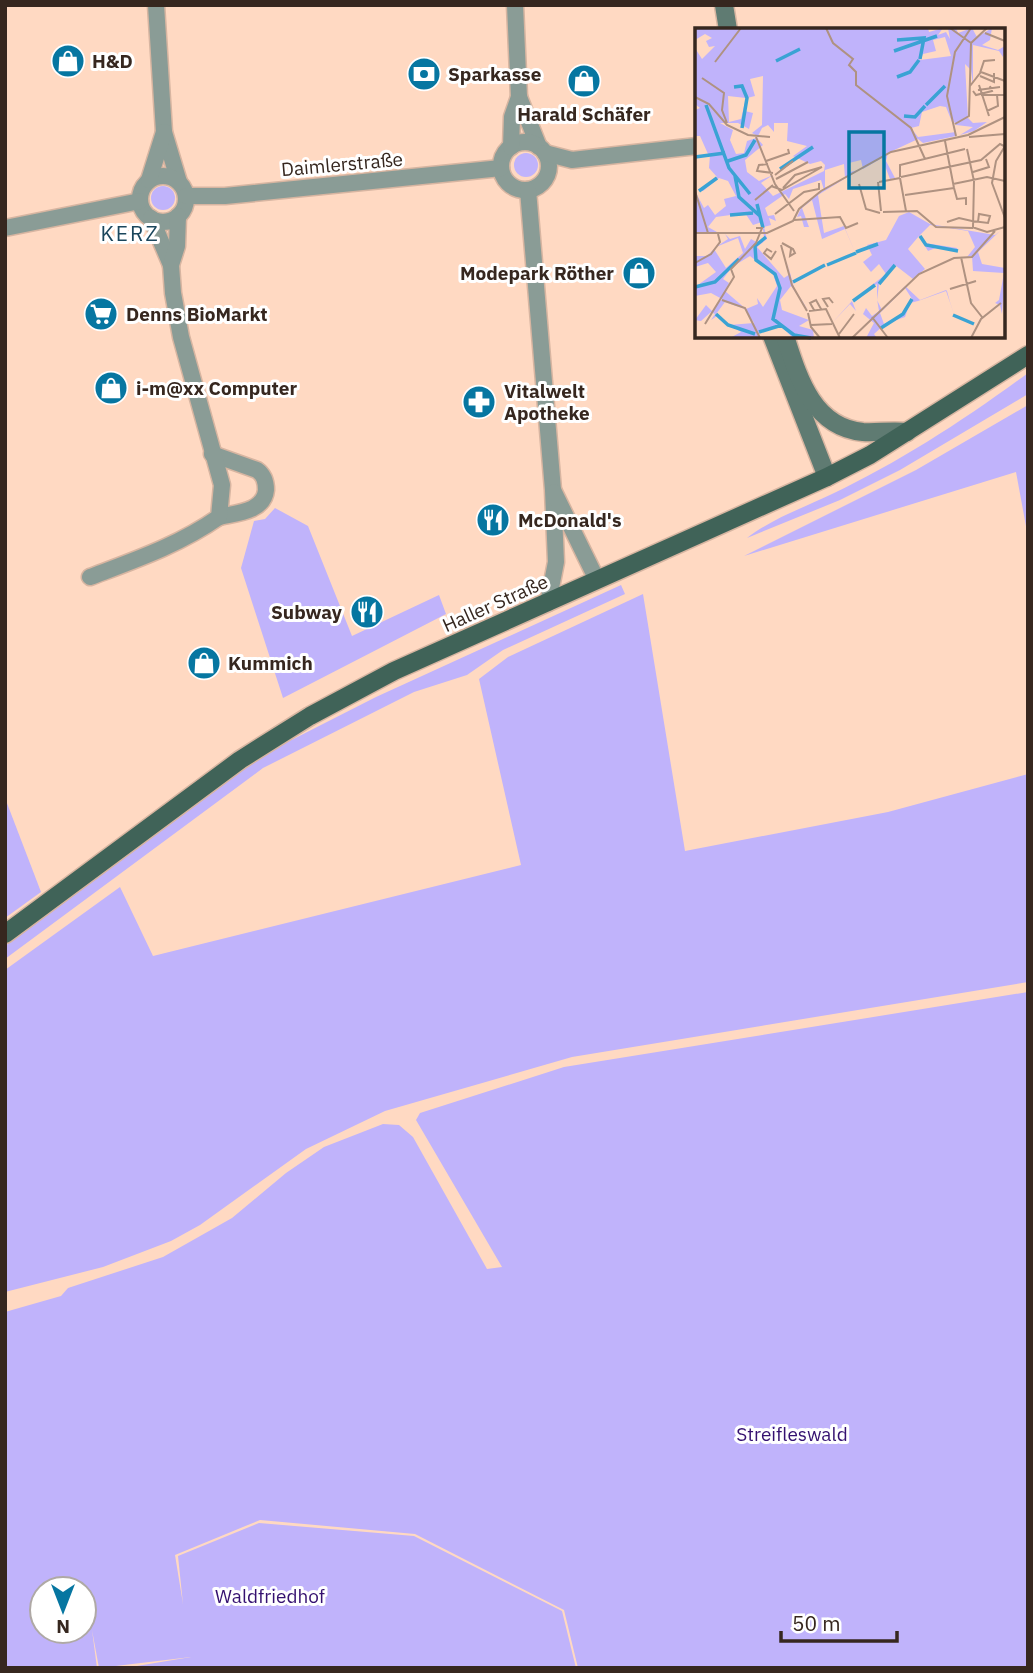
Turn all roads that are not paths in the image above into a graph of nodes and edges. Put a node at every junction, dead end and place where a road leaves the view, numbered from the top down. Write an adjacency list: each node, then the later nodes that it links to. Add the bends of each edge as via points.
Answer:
1 (156, 5): 6 (street)
2 (515, 5): 5 (street)
3 (724, 5): 4 (main road)
4 (728, 28)
5 (519, 97): 7 (street); 9 (street)
6 (164, 132): 13 (street); 14 (street)
7 (510, 147): 9 (street, via 525,142); 11 (street)
8 (694, 149): 10 (street)
9 (542, 150): 10 (street); 12 (street)
10 (572, 160): 12 (street)
11 (501, 168): 14 (street, Daimlerstraße, via 236,195); 15 (street, via 511,186)
12 (548, 172): 15 (street, via 542,184)
13 (149, 180): 14 (street, via 164,176); 16 (street, via 140,192)
14 (182, 189): 17 (street)
15 (528, 190): 27 (street)
16 (140, 201): 18 (street); 19 (street)
17 (178, 216): 18 (street, via 165,222); 20 (street)
18 (151, 218): 20 (street)
19 (5, 228)
20 (171, 265): 25 (street, via 181,337)
21 (773, 338): 26 (main road)
22 (786, 338): 24 (main road, via 808,397 828,418 863,432)
23 (1028, 355): 24 (main road, Haller Straße)
24 (907, 432): 26 (main road, Haller Straße)
25 (212, 454): 28 (street, via 222,485); 28 (street, via 257,470 266,485 257,505)
26 (827, 477): 30 (main road, Haller Straße)
27 (553, 490): 30 (street); 31 (street, via 556,562)
28 (219, 517): 29 (street, via 162,550)
29 (90, 577)
30 (597, 580): 31 (main road, Haller Straße)
31 (548, 603): 32 (main road, Haller Straße, via 394,671 310,716 240,760)
32 (5, 934)

